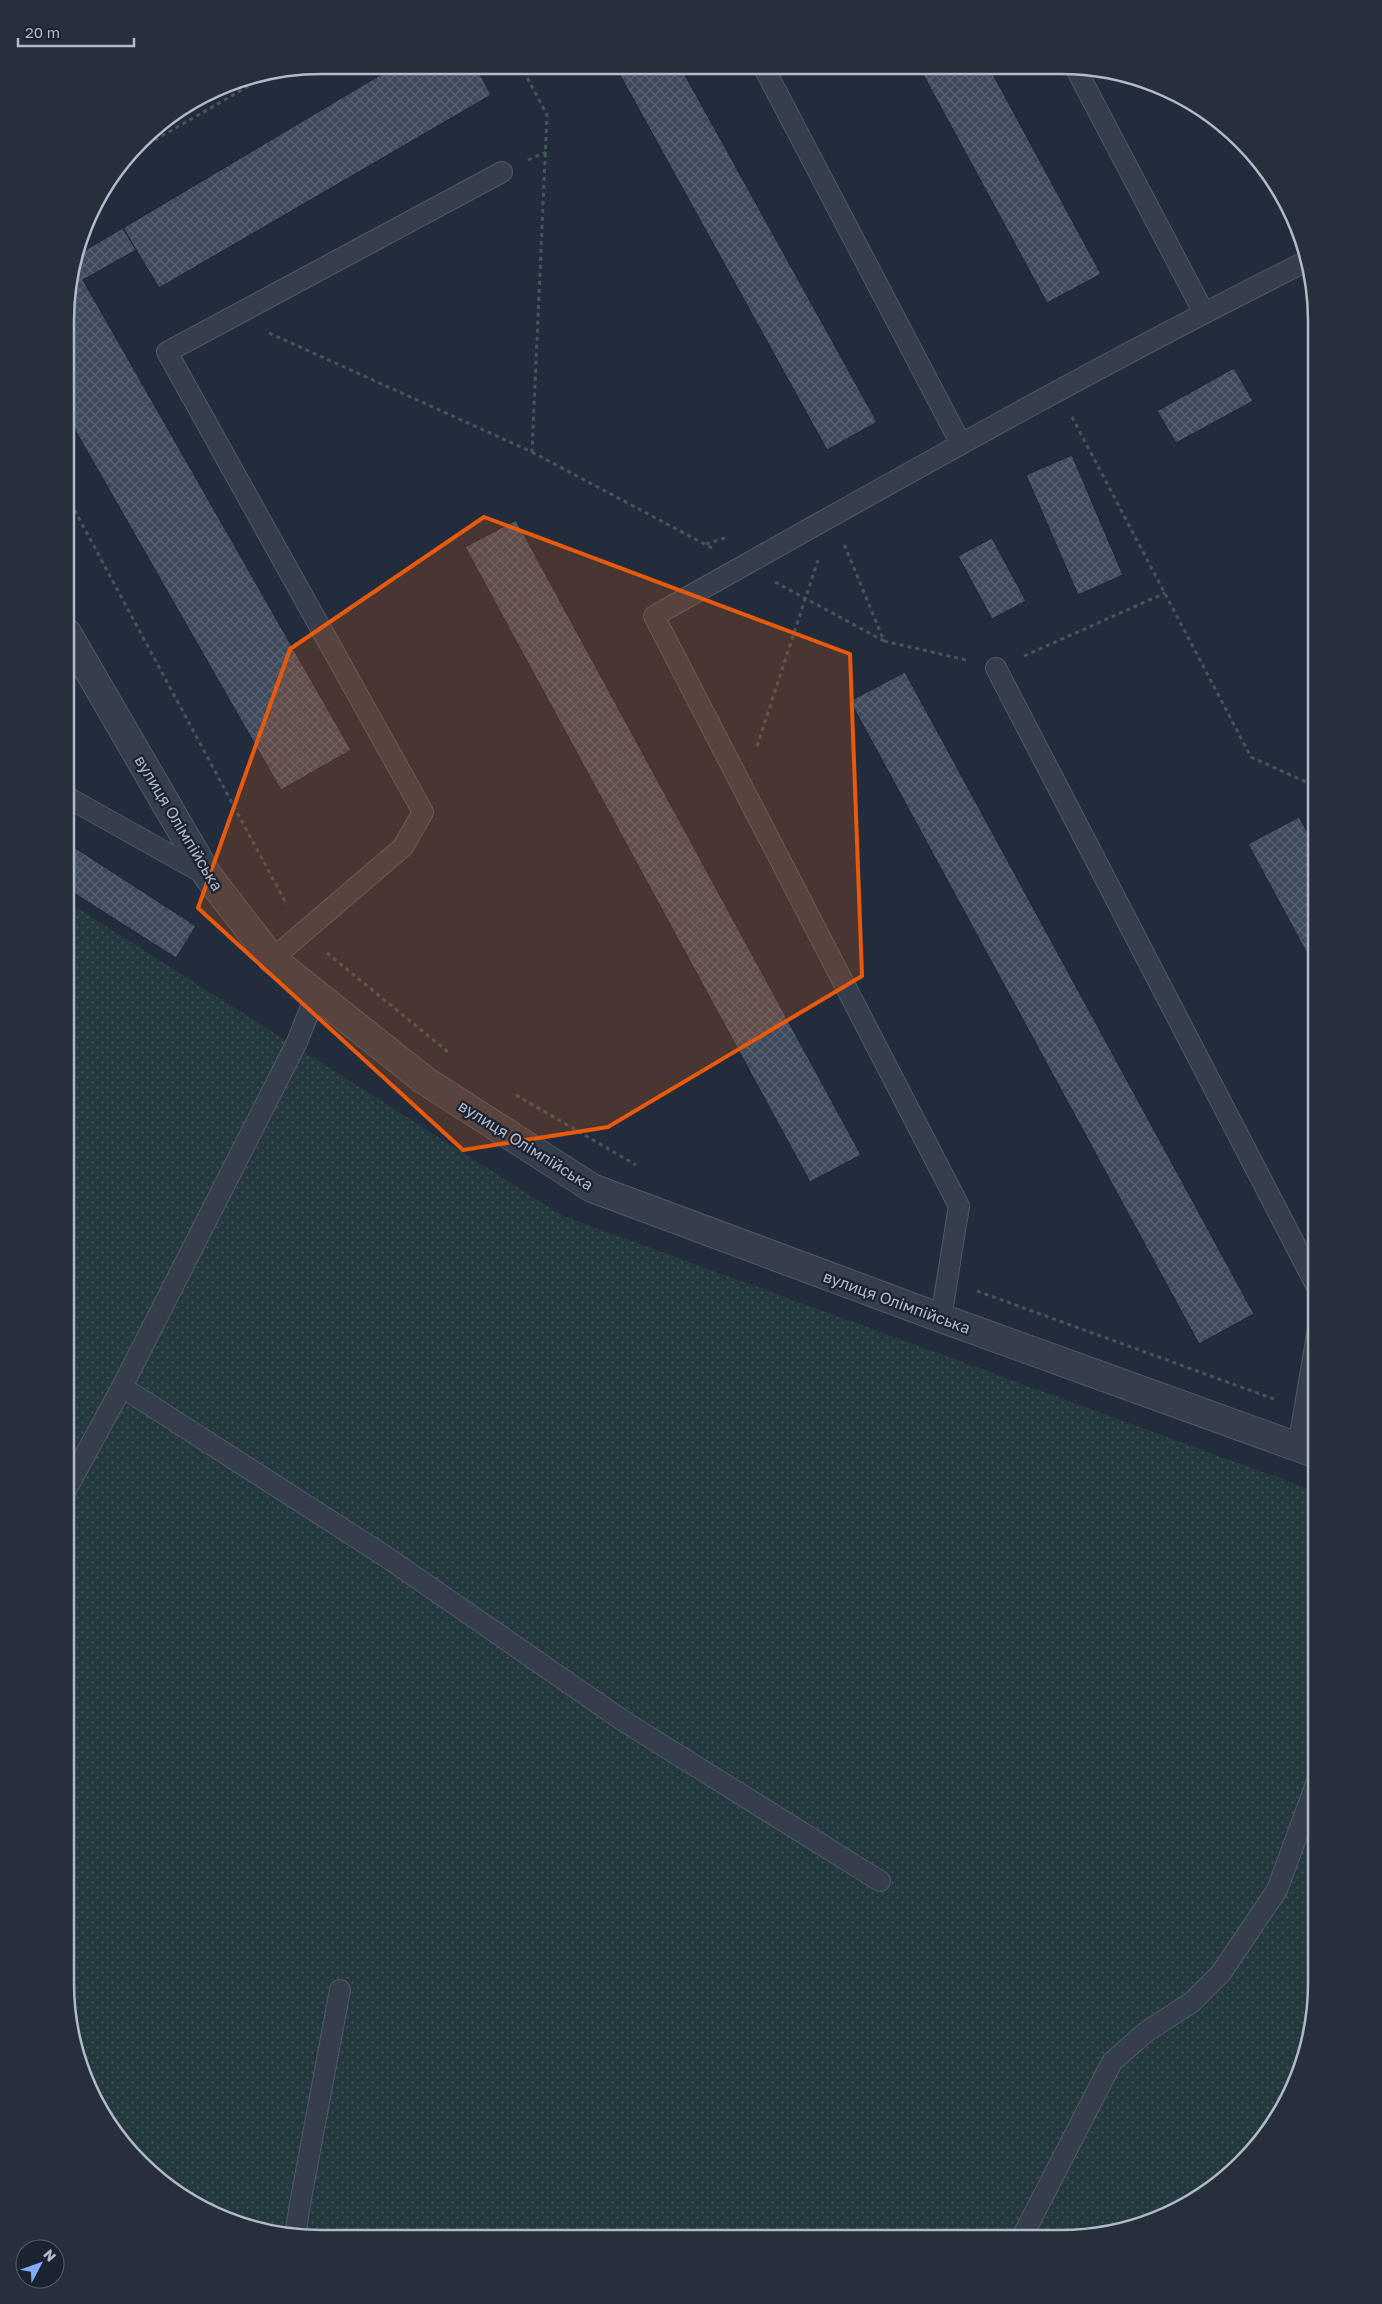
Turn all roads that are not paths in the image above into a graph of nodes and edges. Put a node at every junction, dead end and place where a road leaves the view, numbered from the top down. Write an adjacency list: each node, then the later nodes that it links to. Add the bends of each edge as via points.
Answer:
1 (767, 74): 6 (lane)
2 (1078, 74): 5 (lane)
3 (502, 172): 11 (lane, via 168,352 423,812 403,847)
4 (1302, 264): 5 (lane)
5 (1204, 313): 6 (lane)
6 (961, 444): 14 (lane, via 654,616 960,1206)
7 (74, 645): 10 (street, вулиця Олімпійська)
8 (996, 668): 13 (lane)
9 (74, 801): 10 (lane)
10 (208, 876): 11 (street, вулиця Олімпійська)
11 (272, 959): 12 (street, вулиця Олімпійська)
12 (316, 994): 14 (street, вулиця Олімпійська, via 424,1080 592,1188); 15 (lane, via 297,1042)
13 (1308, 1270)
14 (941, 1318): 17 (street, вулиця Олімпійська)
15 (122, 1387): 18 (lane); 20 (lane, via 384,1556 626,1722)
16 (1308, 1387): 17 (lane, via 1304,1410)
17 (1307, 1451)
18 (74, 1475)
19 (1308, 1803): 23 (lane, via 1277,1890 1221,1973 1192,2002 1146,2032 1112,2062)
20 (880, 1881)
21 (340, 1990): 22 (lane)
22 (296, 2229)
23 (1027, 2230)

